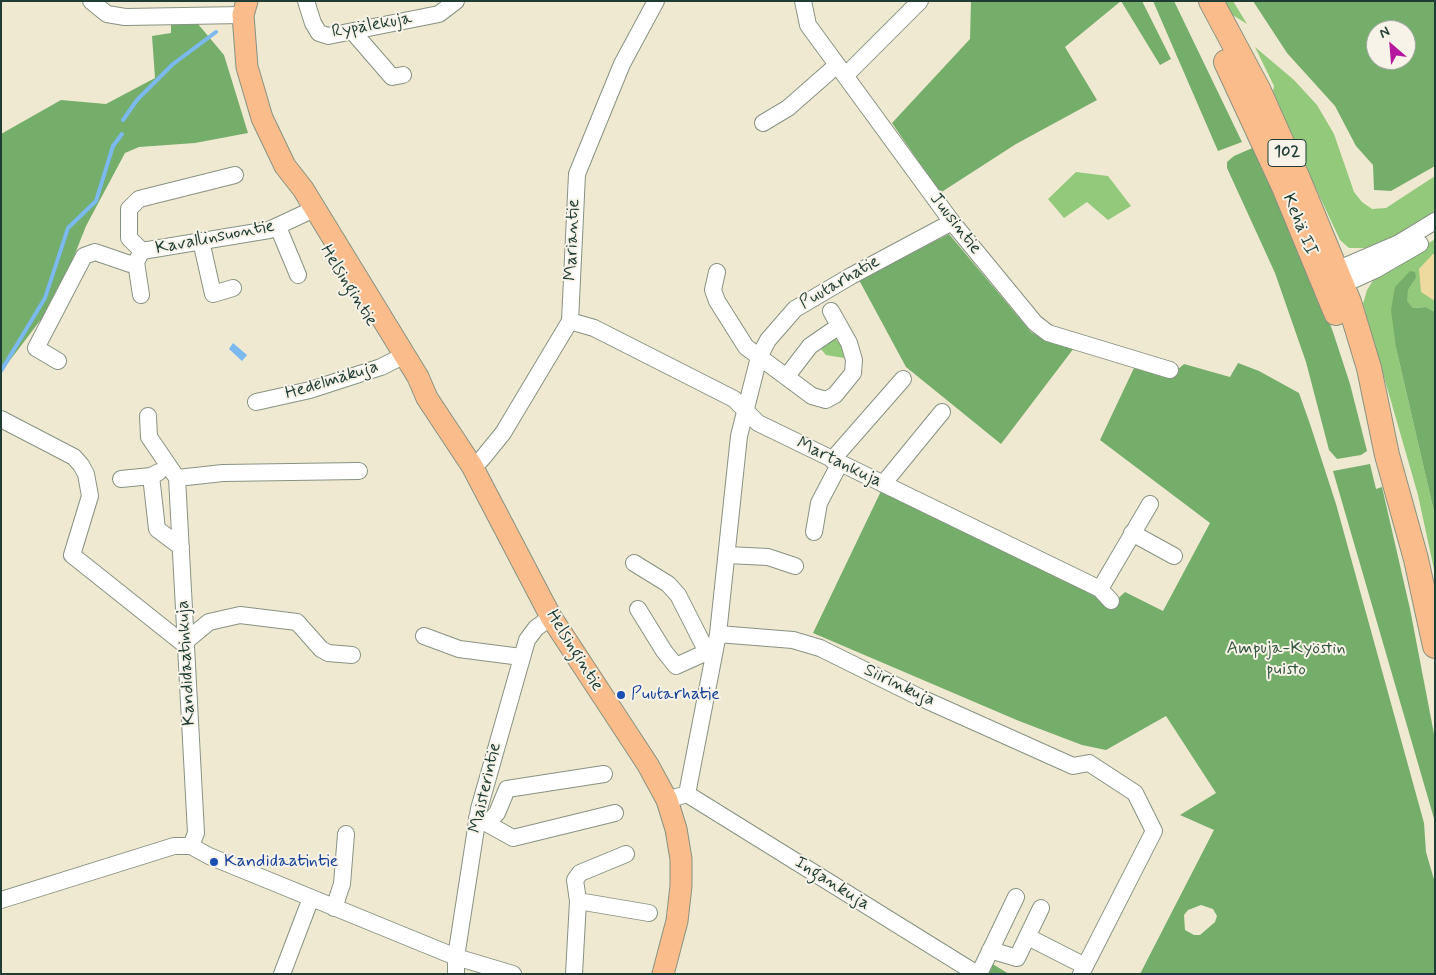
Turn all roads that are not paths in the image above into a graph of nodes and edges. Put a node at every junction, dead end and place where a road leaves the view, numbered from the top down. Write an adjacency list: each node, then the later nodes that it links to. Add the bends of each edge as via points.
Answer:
1 (91, 1): 9 (street, via 107,14 124,17)
2 (306, 1): 11 (street, Rypälekuja, via 319,33 328,36)
3 (456, 1): 10 (street, Rypälekuja, via 440,14)
4 (656, 1): 29 (street, Mariantie, via 622,64 577,174)
5 (804, 1): 12 (street, Juusintie, via 808,25)
6 (920, 1): 12 (street)
7 (1196, 1): 25 (highway, Kehä II / 102, via 1284,187)
8 (1211, 1): 25 (highway, Kehä II / 102, via 1258,88)
9 (243, 6): 16 (main road, Helsingintie, via 244,46 252,89 285,166 292,195)
10 (428, 8): 11 (street, Rypälekuja)
11 (353, 32): 13 (street, via 392,78)
12 (841, 70): 14 (street); 18 (street, Juusintie)
13 (404, 75)
14 (763, 123)
15 (235, 176): 22 (street, via 139,199 129,208 129,238)
16 (309, 212): 19 (street, Kavallinsuontie); 32 (main road, Helsingintie)
17 (1435, 221): 25 (street)
18 (952, 222): 31 (street, Puutarhatie, via 795,309 768,340); 34 (street, Juusintie, via 1035,323 1048,333)
19 (278, 227): 21 (street, Kavallinsuontie); 24 (street)
20 (1435, 233): 25 (street, via 1402,255)
21 (201, 241): 22 (street, Kavallinsuontie); 26 (street, via 213,294)
22 (139, 256): 27 (street); 33 (street, Kavallinsuontie, via 130,264 95,252 84,256 36,348)
23 (717, 272): 31 (street, via 713,290 717,301 746,346)
24 (298, 274)
25 (1334, 279): 64 (highway, Kehä II / 102, via 1369,368 1387,456 1416,559)
26 (233, 288)
27 (141, 296)
28 (831, 311): 30 (street)
29 (570, 321): 38 (street, Martankuja, via 594,328 734,399); 43 (street, Mariantie, via 503,433)
30 (839, 326): 35 (street, via 810,346); 35 (street, via 854,360 853,373 835,395 826,400 812,396)
31 (759, 357): 35 (street); 38 (street, Puutarhatie)
32 (400, 358): 37 (street, Hedelmäkuja, via 310,390); 43 (main road, Helsingintie, via 408,382 427,398)
33 (58, 361)
34 (1170, 370)
35 (787, 376)
36 (903, 380): 42 (street)
37 (256, 402)
38 (744, 411): 42 (street, Martankuja, via 758,424); 53 (street, Puutarhatie)
39 (942, 412): 48 (street)
40 (148, 416): 45 (street, via 149,436)
41 (1, 420): 63 (street, via 74,458 81,465 90,496 72,555)
42 (836, 462): 48 (street, Martankuja); 50 (street, via 819,503)
43 (472, 466): 60 (main road, Helsingintie)
44 (358, 472): 45 (street)
45 (172, 473): 46 (street); 52 (street, Kandidaatinkuja)
46 (152, 476): 47 (street); 52 (street, via 156,529)
47 (122, 479)
48 (883, 484): 57 (street, Martankuja)
49 (1150, 504): 51 (street)
50 (814, 532)
51 (1132, 533): 54 (street); 57 (street)
52 (181, 547): 63 (street, Kandidaatinkuja)
53 (727, 555): 56 (street, via 768,557); 61 (street, Puutarhatie)
54 (1174, 556)
55 (634, 563): 65 (street, via 668,584 678,595)
56 (795, 566)
57 (1100, 590): 58 (street, Martankuja)
58 (1111, 602)
59 (638, 609): 65 (street, via 676,666)
60 (552, 616): 67 (street, Maisterintie, via 536,628); 70 (main road, Helsingintie)
61 (718, 634): 65 (street, Puutarhatie); 86 (street, Siirinkuja, via 793,640 820,648 919,697 1073,766 1088,763 1136,793 1154,831)
62 (424, 636): 67 (street, via 459,650)
63 (185, 643): 66 (street, via 209,622 240,615 297,622 321,649 328,653); 74 (street, Kandidaatinkuja, via 196,833)
64 (1435, 646)
65 (710, 654): 69 (street, Puutarhatie)
66 (352, 655)
67 (521, 657): 72 (street, Maisterintie)
68 (604, 774): 72 (street, via 507,789 497,813)
69 (687, 794): 70 (street); 92 (street, Ingankuja)
70 (667, 800): 91 (main road, Helsingintie, via 681,858 681,886 677,921)
71 (615, 813): 72 (street, via 513,838)
72 (482, 820): 85 (street, Maisterintie)
73 (346, 834): 80 (street, via 342,884)
74 (190, 846): 77 (street); 78 (street, via 174,846)
75 (626, 854): 79 (street, via 580,873 575,880)
76 (1016, 897): 84 (street)
77 (311, 898): 80 (street); 87 (street)
78 (1, 900)
79 (578, 901): 82 (street); 90 (street)
80 (334, 908): 85 (street)
81 (1041, 908): 83 (street)
82 (649, 913)
83 (1028, 937): 84 (street, via 1017,958); 86 (street)
84 (990, 950): 92 (street)
85 (456, 957): 88 (street, Maisterintie); 89 (street)
86 (1083, 970)
87 (282, 974)
88 (456, 974)
89 (513, 974)
90 (574, 974)
91 (663, 974)
92 (978, 974)

